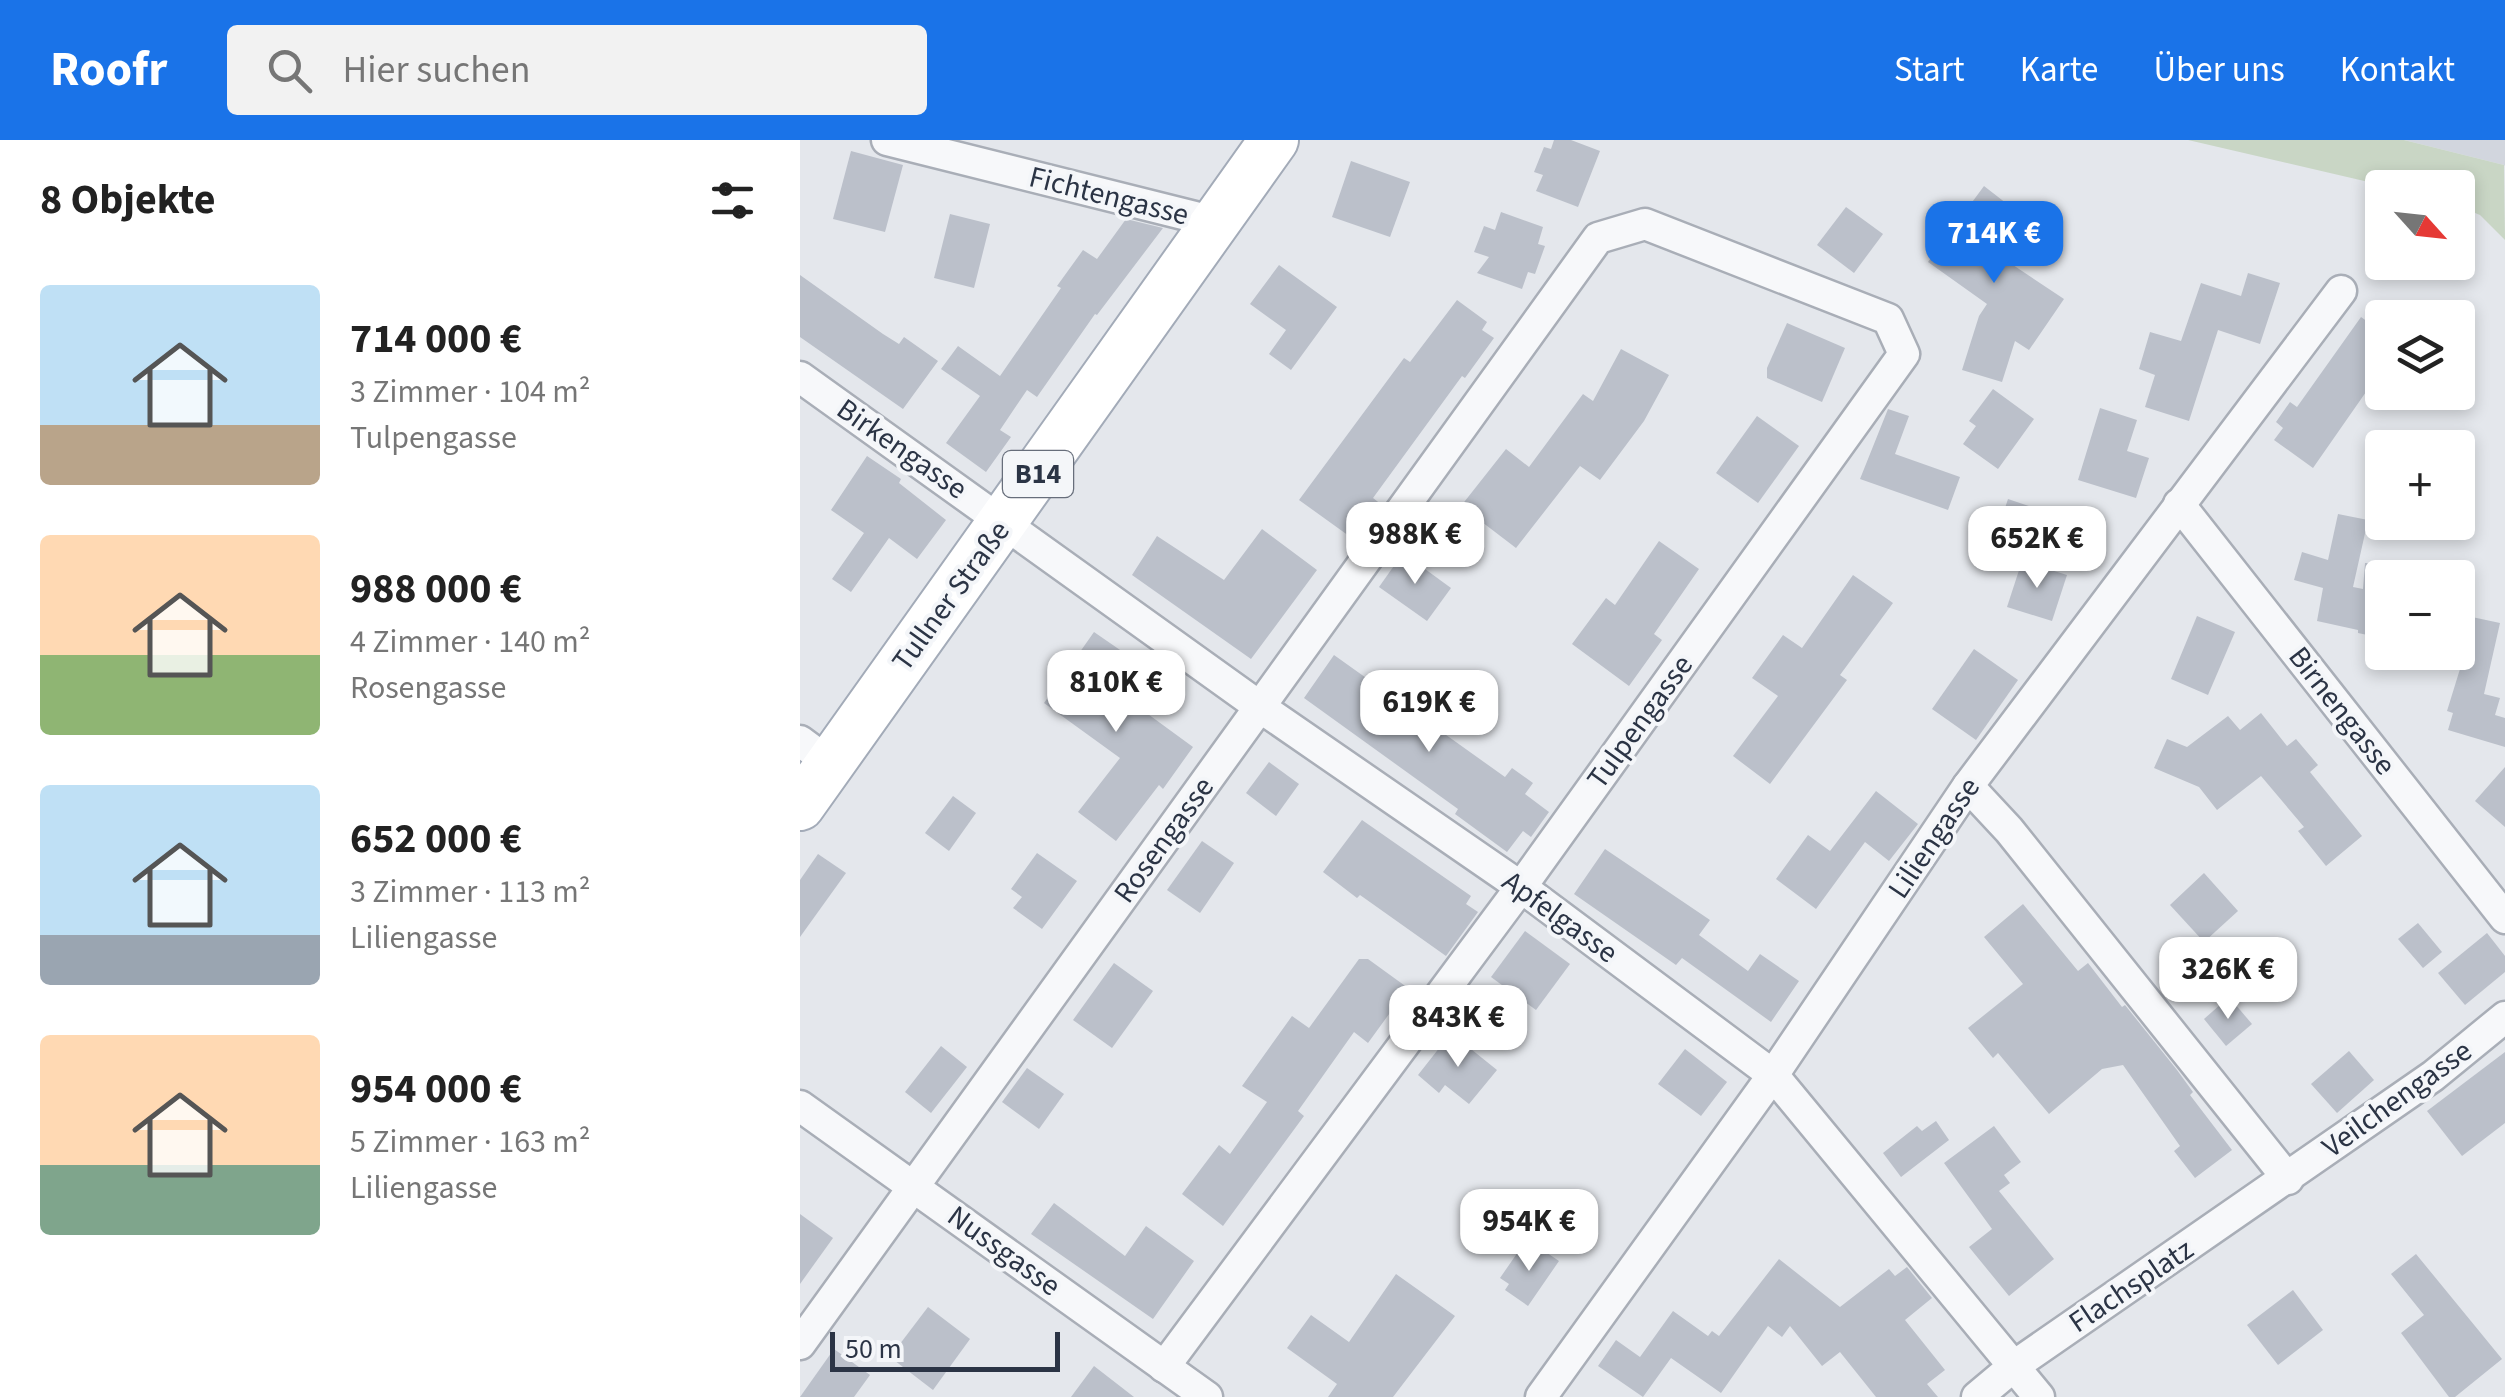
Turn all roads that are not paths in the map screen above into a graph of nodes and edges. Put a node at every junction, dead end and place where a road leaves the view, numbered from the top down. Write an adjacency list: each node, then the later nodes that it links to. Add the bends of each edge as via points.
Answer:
1 (887, 140): 3 (street, Fichtengasse)
2 (1274, 140): 3 (main road, Tullner Straße / B14)
3 (1215, 222): 8 (main road, Tullner Straße / B14)
4 (1598, 238): 9 (street, Rosengasse); 13 (street, Tulpengasse, via 1645,224 1888,319 1904,354)
5 (2342, 291): 7 (street, Liliengasse)
6 (800, 377): 8 (street, Birkengasse)
7 (2179, 504): 11 (street, Liliengasse); 14 (street, Birnengasse)
8 (1004, 522): 9 (street, Apfelgasse); 10 (main road, Tullner Straße / B14)
9 (1260, 707): 13 (street, Apfelgasse); 19 (street, Rosengasse)
10 (815, 752): 12 (main road, Tullner Straße / B14)
11 (1968, 786): 16 (street, Liliengasse); 18 (street)
12 (800, 806)
13 (1521, 887): 16 (street, Apfelgasse); 22 (street, Tulpengasse)
14 (2505, 918)
15 (2505, 1018): 18 (street, Veilchengasse)
16 (1773, 1075): 21 (street, Apfelgasse); 24 (street, Liliengasse)
17 (800, 1106): 19 (street, Nussgasse)
18 (2288, 1179): 21 (street, Flachsplatz)
19 (914, 1187): 20 (street, Rosengasse); 22 (street, Nussgasse)
20 (800, 1344)
21 (2014, 1366): 25 (street, Flachsplatz); 26 (street, Apfelgasse)
22 (1164, 1367): 23 (street, Nussgasse)
23 (1207, 1397)
24 (1541, 1397)
25 (1977, 1397)
26 (2039, 1397)

